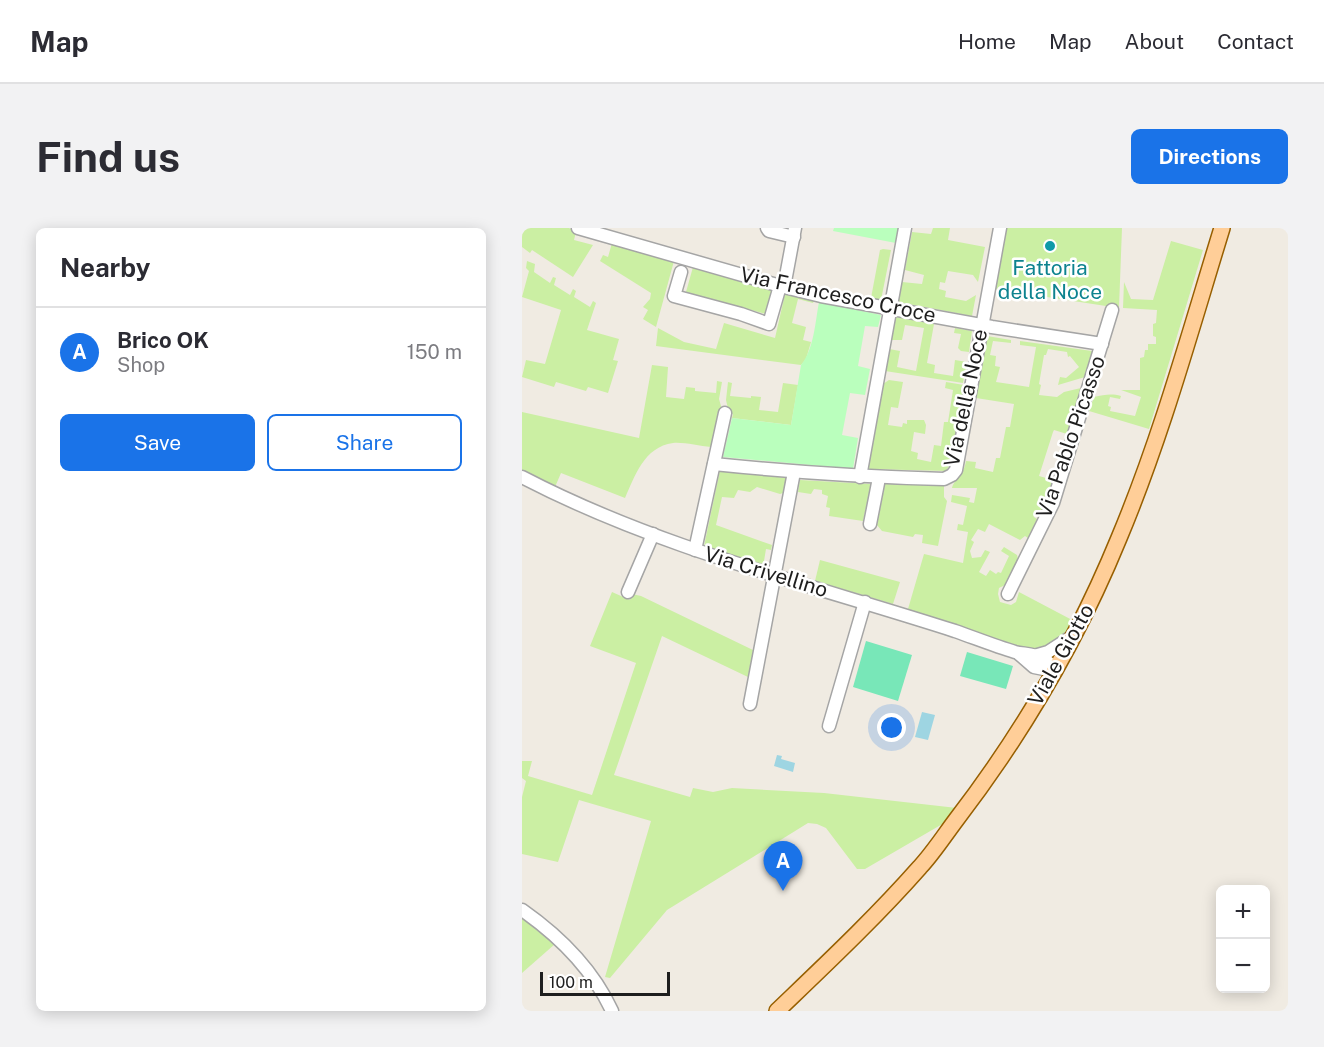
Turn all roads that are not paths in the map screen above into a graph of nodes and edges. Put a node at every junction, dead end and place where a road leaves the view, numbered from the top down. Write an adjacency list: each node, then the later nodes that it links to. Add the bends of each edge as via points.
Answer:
1 (578, 228): 8 (street, Via Francesco Croce)
2 (767, 228): 6 (street, via 773,234)
3 (905, 228): 9 (street)
4 (1000, 228): 11 (street, Via della Noce)
5 (1221, 229): 26 (main road, Viale Giotto, via 1154,445 1120,538)
6 (795, 233): 8 (street)
7 (681, 272): 8 (street, via 674,296 769,324)
8 (782, 286): 9 (street, Via Francesco Croce)
9 (890, 308): 11 (street, Via Francesco Croce); 17 (street)
10 (1112, 310): 12 (street, Via Pablo Picasso)
11 (982, 325): 12 (street, Via Francesco Croce); 18 (street, Via della Noce, via 956,470 944,479)
12 (1102, 344): 24 (street, Via Pablo Picasso, via 1053,503)
13 (726, 413): 14 (street)
14 (714, 464): 15 (street, Via della Noce); 21 (street)
15 (794, 472): 17 (street, Via della Noce); 22 (street)
16 (522, 477): 20 (street, Via Crivellino)
17 (860, 477): 18 (street, Via della Noce)
18 (879, 478): 19 (street)
19 (870, 524)
20 (653, 534): 21 (street, Via Crivellino); 23 (street)
21 (695, 550): 22 (street, Via Crivellino)
22 (775, 577): 25 (street, Via Crivellino); 30 (street)
23 (628, 592)
24 (1008, 594)
25 (865, 602): 27 (street, Via Crivellino, via 1016,652); 31 (street)
26 (1072, 636): 27 (street); 28 (main road, Viale Giotto)
27 (1033, 662): 28 (street, Via Crivellino, via 1043,658); 29 (street)
28 (1054, 671): 29 (main road, Viale Giotto)
29 (1039, 696): 34 (main road, Viale Giotto, via 987,780 921,866 857,935)
30 (750, 704)
31 (829, 726)
32 (522, 910): 33 (street, via 564,944)
33 (612, 1011)
34 (777, 1011)

